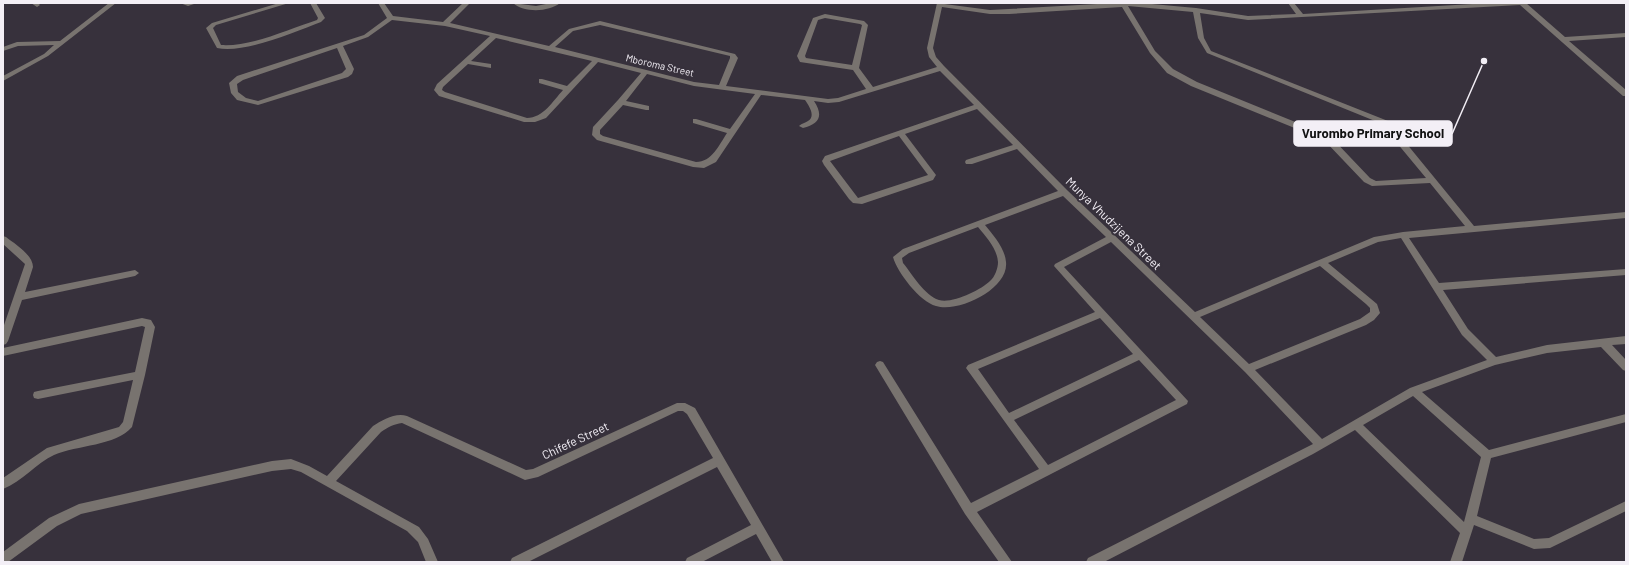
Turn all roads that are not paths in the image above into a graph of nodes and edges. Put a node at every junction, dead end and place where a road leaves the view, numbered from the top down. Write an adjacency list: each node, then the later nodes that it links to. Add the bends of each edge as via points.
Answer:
1 (113, 3): 25 (street)
2 (183, 3): 3 (street)
3 (194, 3)
4 (286, 3): 5 (street, via 214,24 209,28 219,47 225,49 242,46 318,21 322,18)
5 (313, 3)
6 (381, 3): 18 (street)
7 (468, 3): 19 (street)
8 (516, 3): 9 (street, via 536,9)
9 (558, 3)
10 (1290, 3): 17 (street)
11 (1523, 3): 15 (street); 23 (street)
12 (940, 4): 13 (street, via 1002,12); 33 (street, Munya Vhudzijena Street, via 930,48)
13 (1083, 5): 14 (street)
14 (1124, 5): 16 (street); 52 (street, via 1152,52 1170,71 1194,84 1327,138 1367,180 1375,184)
15 (1452, 5): 17 (street)
16 (1196, 10): 17 (street, via 1251,18); 52 (street, via 1200,35 1209,52 1378,119)
17 (1301, 16)
18 (391, 18): 19 (street, Mboroma Street); 26 (street, via 371,33)
19 (445, 24): 20 (street, Mboroma Street)
20 (495, 35): 27 (street, Mboroma Street); 30 (street)
21 (1626, 35): 22 (street)
22 (1618, 36): 23 (street); 24 (street)
23 (1562, 39): 41 (street)
24 (1626, 42)
25 (62, 43): 28 (street, via 17,44); 35 (street, via 40,59)
26 (339, 45): 26 (street, via 240,78 233,83 233,88 238,98 258,103 345,75 350,68)
27 (550, 48): 29 (street, Mboroma Street); 37 (street, via 572,30 600,23 733,55)
28 (3, 49)
29 (596, 60): 34 (street, Mboroma Street); 38 (street)
30 (467, 62): 31 (street); 38 (street, via 440,86 438,90 442,94 527,120 535,120 543,116)
31 (488, 66)
32 (855, 68): 32 (street, via 865,25 862,22 825,16 815,19 801,56 803,60); 39 (street)
33 (941, 68): 39 (street, Mboroma Street); 44 (street, Munya Vhudzijena Street)
34 (645, 72): 37 (street, Mboroma Street); 43 (street)
35 (3, 79)
36 (542, 81): 38 (street)
37 (721, 88): 40 (street, Mboroma Street)
38 (568, 89)
39 (871, 90): 42 (street, Mboroma Street, via 839,100)
40 (759, 93): 42 (street, Mboroma Street); 48 (street)
41 (1626, 94)
42 (808, 99): 47 (street, via 815,110 815,118)
43 (621, 102): 45 (street); 48 (street, via 596,130 596,135 696,166 713,160)
44 (979, 106): 49 (street); 50 (street, Munya Vhudzijena Street)
45 (646, 108)
46 (696, 121): 48 (street)
47 (803, 126)
48 (732, 132)
49 (900, 133): 49 (street, via 828,158 826,161 856,201 930,178 932,175)
50 (1018, 146): 51 (street); 53 (street, Munya Vhudzijena Street)
51 (969, 162)
52 (1432, 180): 56 (street)
53 (1064, 192): 55 (street); 58 (street, Munya Vhudzijena Street)
54 (1626, 215): 56 (street)
55 (980, 224): 55 (street, via 906,251 898,257 899,264 928,299 939,304 953,303 974,296 992,285 1000,274 1003,262 998,249)
56 (1472, 229): 57 (street)
57 (1403, 234): 60 (street, via 1370,242); 63 (street)
58 (1112, 238): 65 (street, via 1058,266); 66 (street, Munya Vhudzijena Street)
59 (3, 239): 64 (street, via 29,262)
60 (1321, 262): 66 (street); 75 (street, via 1374,307 1371,318)
61 (1626, 272): 63 (street)
62 (134, 273): 64 (street)
63 (1435, 287): 72 (street, via 1465,332)
64 (19, 297): 68 (street)
65 (1102, 313): 71 (street); 79 (street, via 972,368)
66 (1194, 316): 75 (street, Munya Vhudzijena Street)
67 (1626, 340): 69 (street)
68 (3, 341)
69 (1603, 342): 72 (street); 74 (street)
70 (3, 352): 76 (street, via 148,322 150,327)
71 (1140, 355): 79 (street); 85 (street, via 1183,401)
72 (1494, 361): 77 (street)
73 (880, 365): 89 (street)
74 (1626, 367)
75 (1248, 369): 82 (street, Munya Vhudzijena Street)
76 (140, 375): 78 (street); 87 (street, via 128,424 123,430 51,451)
77 (1414, 390): 81 (street); 83 (street)
78 (38, 395)
79 (1008, 418): 85 (street)
80 (1626, 418): 83 (street)
81 (1356, 424): 82 (street); 92 (street)
82 (1320, 444): 99 (street)
83 (1487, 455): 90 (street)
84 (720, 460): 86 (street, Chifefe Street, via 691,411 685,407 677,407 534,474 525,475 403,419 397,419 377,429); 91 (street, Chifefe Street); 95 (street)
85 (1046, 471): 89 (street)
86 (328, 482): 93 (street, via 291,464 272,466 79,509 53,522); 94 (street, via 420,533)
87 (3, 484)
88 (1626, 506): 90 (street, via 1550,543 1534,544)
89 (969, 510): 98 (street)
90 (1471, 519): 92 (street)
91 (757, 527): 96 (street); 97 (street, Chifefe Street)
92 (1466, 531): 100 (street)
93 (3, 559)
94 (432, 562)
95 (516, 562)
96 (691, 562)
97 (778, 562)
98 (1006, 562)
99 (1092, 562)
100 (1456, 562)

